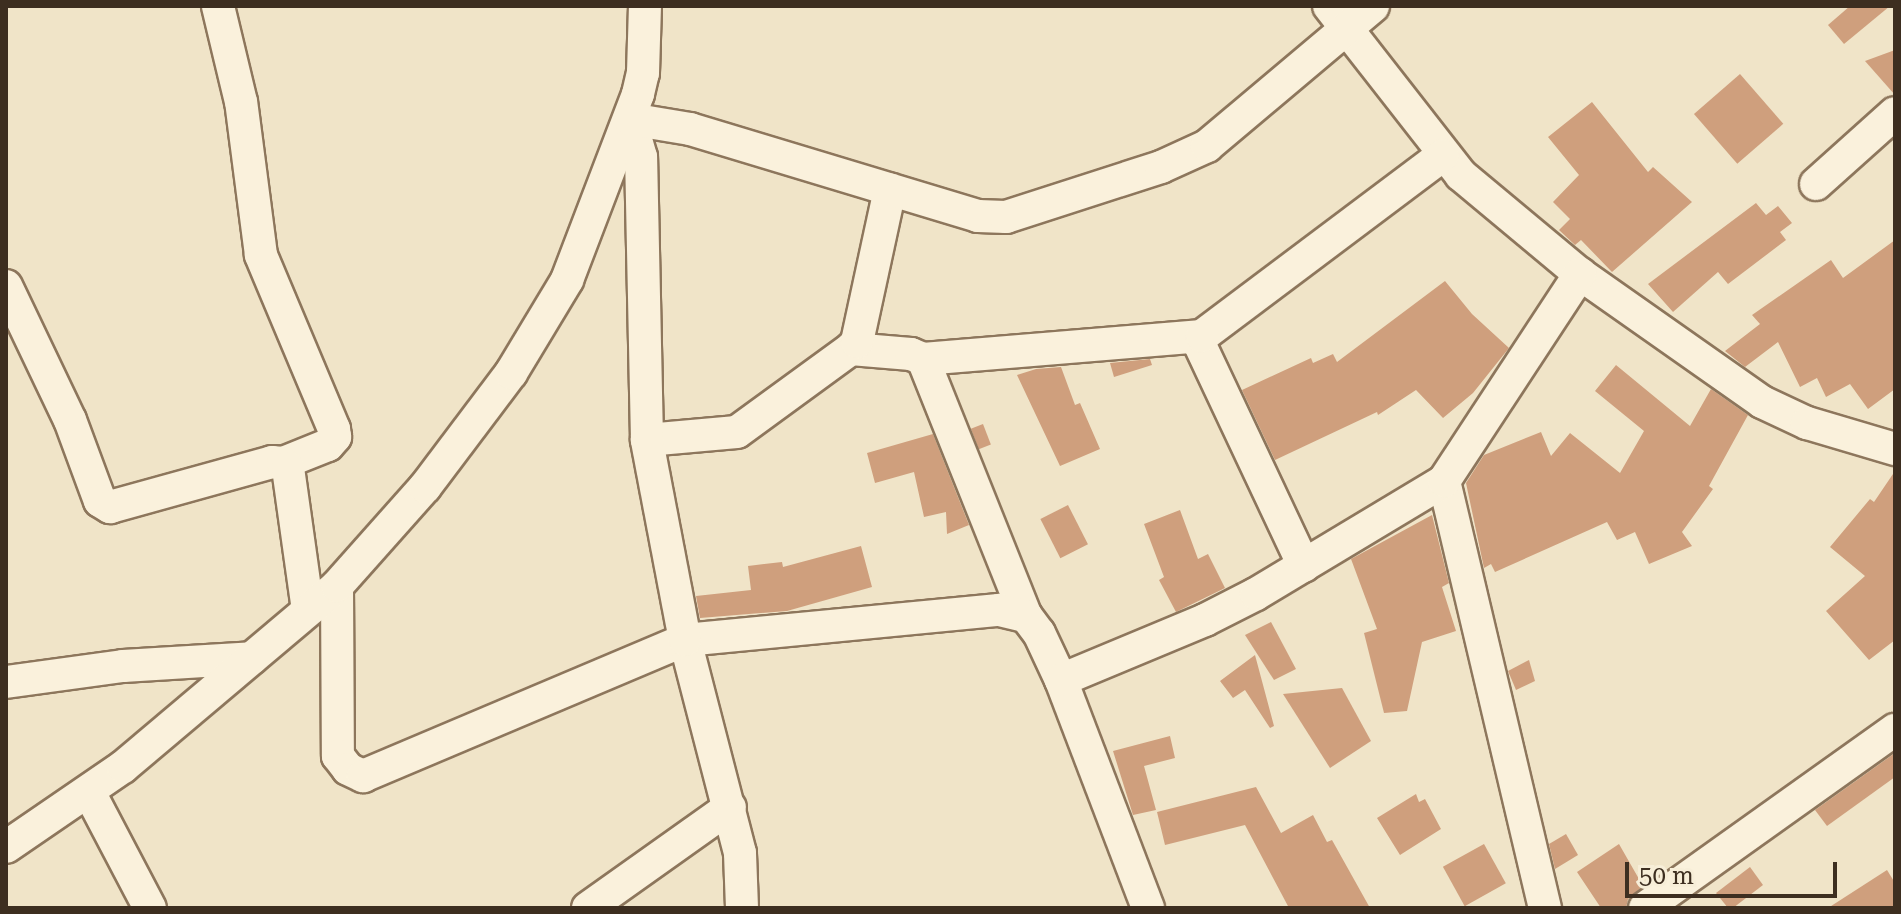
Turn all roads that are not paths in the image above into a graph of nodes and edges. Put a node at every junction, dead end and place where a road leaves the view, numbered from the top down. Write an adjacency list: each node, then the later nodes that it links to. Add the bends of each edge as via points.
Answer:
1 (218, 6): 17 (street, via 241,102 261,255 334,429 328,445)
2 (645, 6): 6 (street, via 643,73)
3 (1373, 6): 4 (street)
4 (1338, 18): 7 (street); 9 (street, via 1207,146 1161,167 1006,217 978,216)
5 (1895, 113): 8 (street)
6 (630, 119): 9 (street, via 690,129); 15 (street, via 641,157); 20 (street, via 567,280 511,373 425,487)
7 (1443, 155): 10 (street); 12 (street)
8 (1816, 184)
9 (890, 190): 13 (street, via 857,342)
10 (1580, 274): 16 (street, via 1762,402 1807,423); 18 (street)
11 (6, 286): 17 (street, via 70,420 100,501 110,507)
12 (1202, 336): 14 (street); 19 (street, via 1200,345)
13 (851, 349): 14 (street); 15 (street, via 737,432)
14 (923, 359): 22 (street)
15 (647, 440): 23 (street)
16 (1895, 449)
17 (283, 463): 21 (street, via 288,468)
18 (1444, 481): 19 (street); 35 (street)
19 (1304, 566): 25 (street, via 1205,620)
20 (337, 586): 21 (street); 23 (street, via 338,756 363,776)
21 (308, 610): 24 (street)
22 (1026, 616): 23 (street, via 999,610); 25 (street)
23 (685, 640): 29 (street)
24 (252, 658): 26 (street, via 123,666); 28 (street)
25 (1061, 680): 34 (street)
26 (6, 682)
27 (1895, 730): 36 (street)
28 (89, 792): 30 (street); 31 (street)
29 (730, 807): 32 (street); 33 (street, via 740,853)
30 (6, 847)
31 (150, 908)
32 (588, 908)
33 (742, 908)
34 (1148, 908)
35 (1545, 908)
36 (1645, 908)

